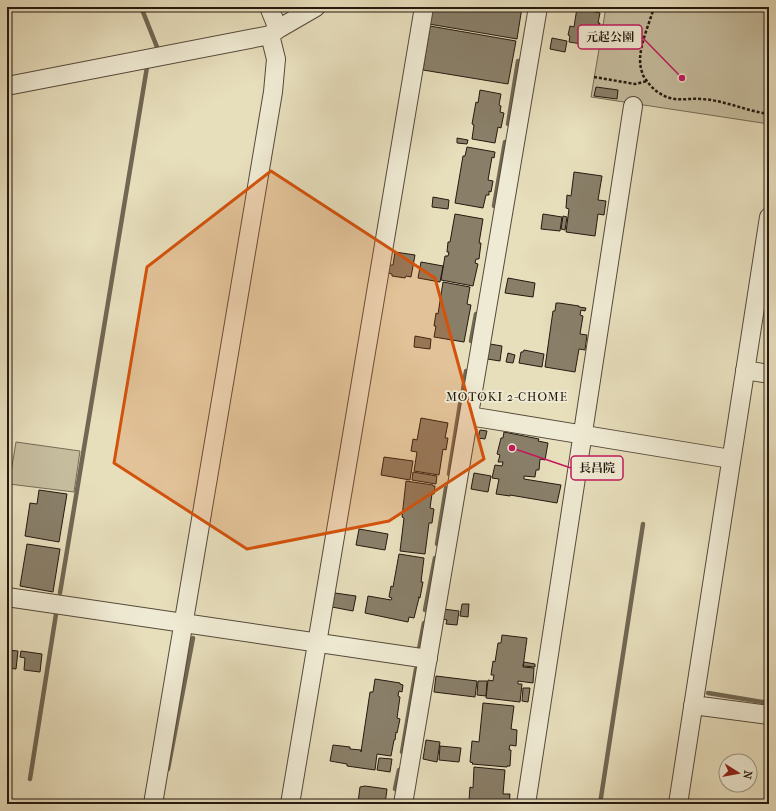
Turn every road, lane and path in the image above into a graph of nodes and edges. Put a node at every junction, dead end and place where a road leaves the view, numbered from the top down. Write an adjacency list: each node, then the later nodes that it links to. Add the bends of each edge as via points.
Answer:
1 (269, 7): 6 (street)
2 (316, 7): 6 (street)
3 (424, 7): 20 (street)
4 (538, 7): 15 (street)
5 (654, 7): 8 (path, via 644,36 640,60)
6 (274, 32): 9 (street); 19 (street, via 276,59 273,92)
7 (594, 77): 8 (path, via 635,84)
8 (647, 81): 11 (path, via 660,94 670,98 700,98 726,102 753,112)
9 (7, 86)
10 (633, 106): 16 (street)
11 (769, 114)
12 (769, 217): 13 (street)
13 (745, 370): 14 (street); 17 (street)
14 (769, 374)
15 (468, 416): 16 (street); 21 (street)
16 (582, 435): 17 (street); 27 (street)
17 (731, 459): 22 (street)
18 (7, 597): 19 (street)
19 (183, 623): 20 (street); 24 (street)
20 (317, 642): 21 (street); 25 (street)
21 (428, 659): 26 (street)
22 (693, 704): 23 (street); 28 (street)
23 (769, 715)
24 (153, 804)
25 (290, 804)
26 (403, 804)
27 (526, 804)
28 (678, 804)

